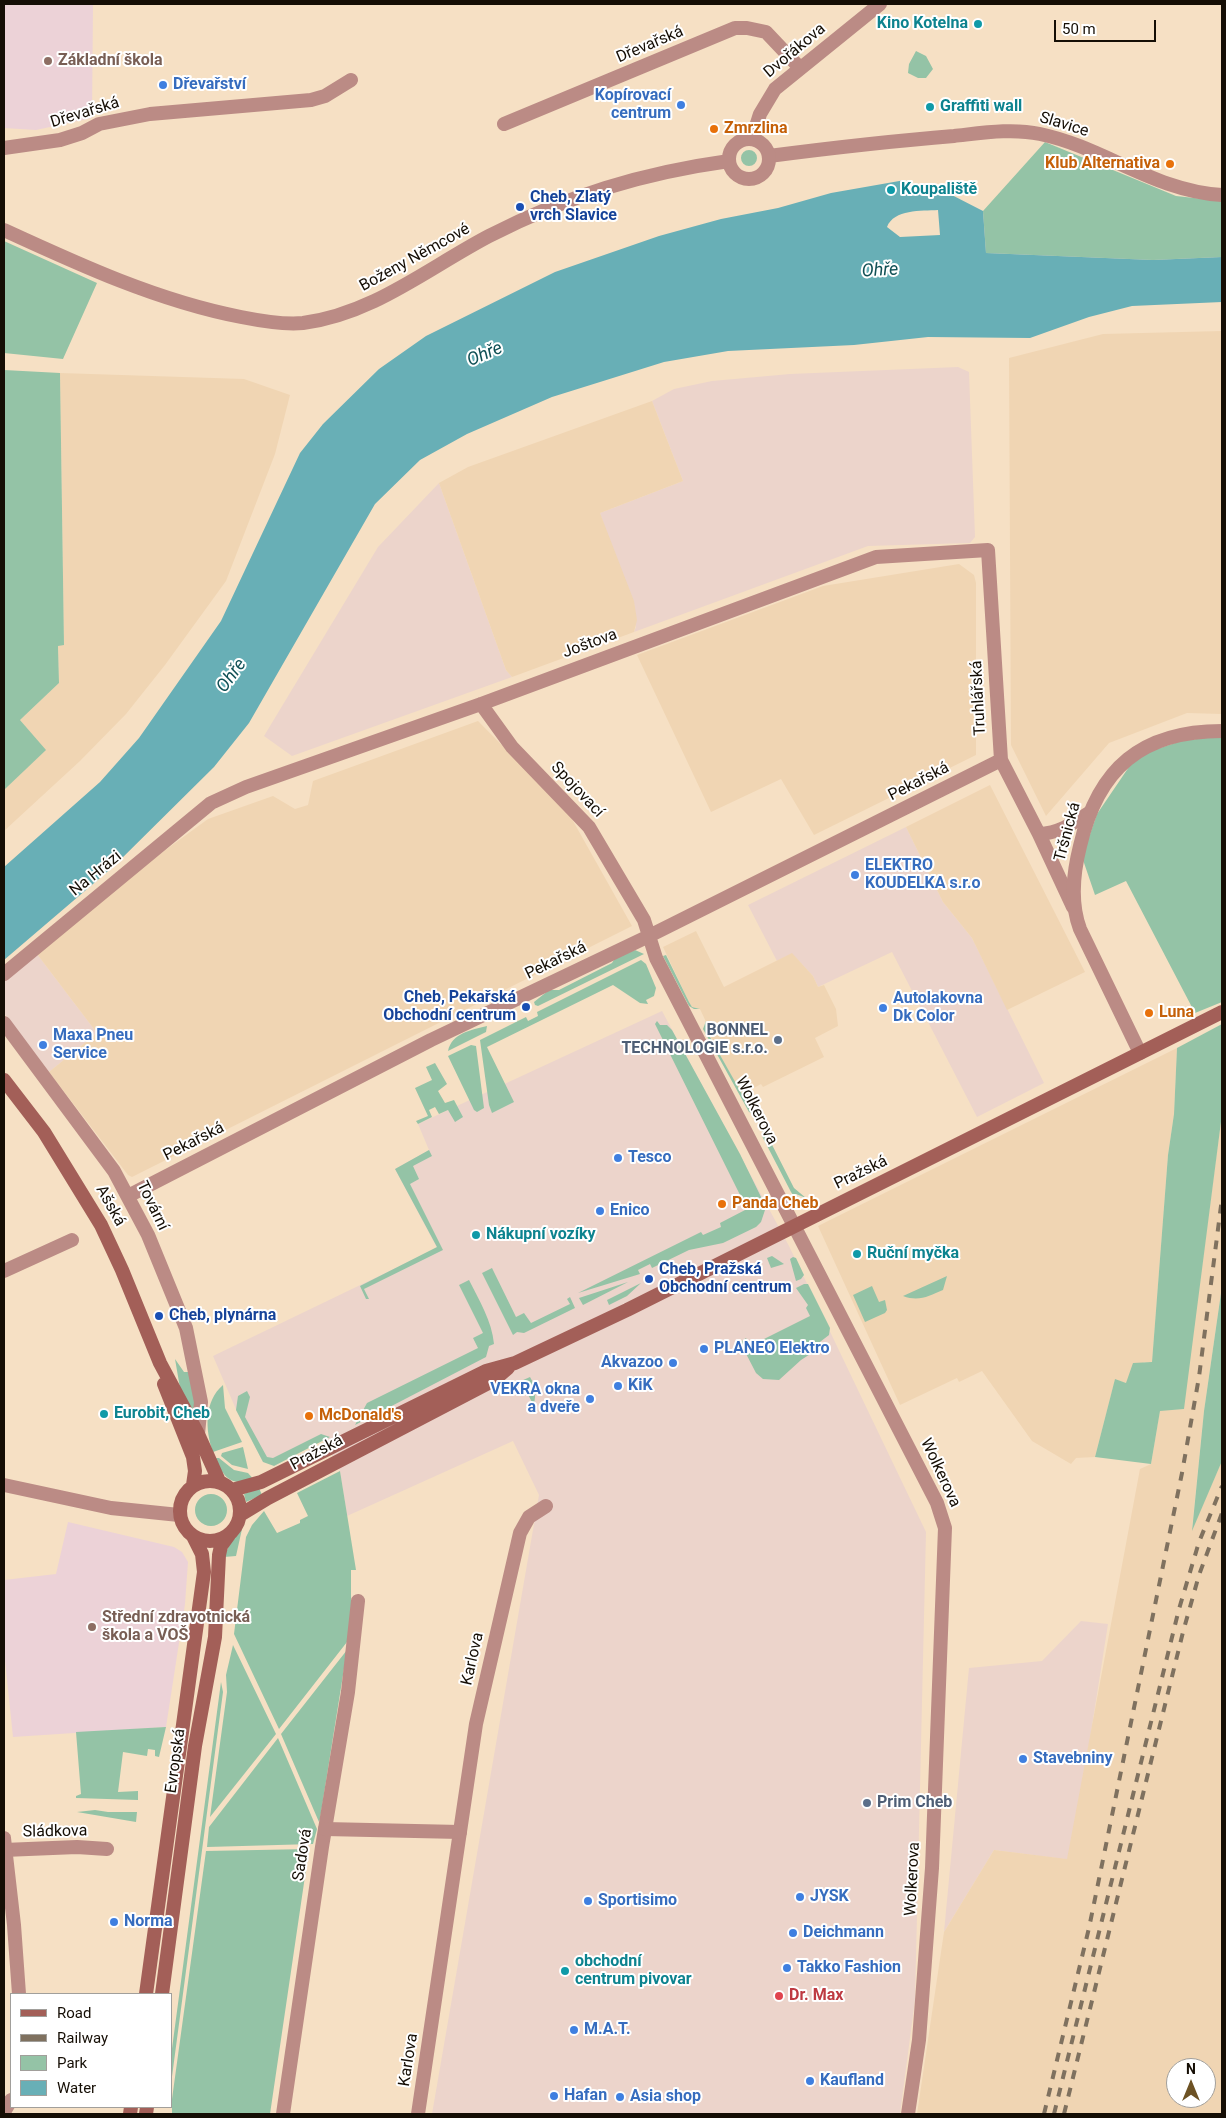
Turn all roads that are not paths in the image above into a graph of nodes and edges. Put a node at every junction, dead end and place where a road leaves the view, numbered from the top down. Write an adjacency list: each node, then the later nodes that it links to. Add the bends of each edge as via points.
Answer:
1 (880, 4): 2 (street, Dvořákova)
2 (800, 68): 4 (street, Dřevařská, via 766,32 735,28); 5 (street, Dvořákova, via 767,99)
3 (351, 80): 6 (street, Dřevařská, via 325,96 311,100 150,114 99,124 60,140)
4 (504, 124)
5 (752, 138): 7 (street, via 764,144); 8 (street, via 734,146)
6 (4, 148)
7 (769, 156): 8 (street, via 765,170 752,178 737,175); 9 (street, Slavice, via 876,142 1020,131 1070,142 1165,183)
8 (729, 162): 10 (street, Boženy Němcové, via 644,176 558,205 487,237 375,303 303,323 281,323 227,314 140,289)
9 (1222, 195)
10 (4, 230)
11 (988, 550): 12 (street, Joštova, via 876,557); 14 (street, Truhlářská)
12 (481, 704): 15 (street, Joštova, via 246,787); 19 (street, Spojovací, via 512,747 589,826 644,920)
13 (1222, 731): 16 (street, Tršnická, via 1179,734 1140,749 1114,772)
14 (1001, 760): 17 (street, Truhlářská); 19 (street, Pekařská)
15 (211, 803): 20 (street, Na Hrázi)
16 (1089, 813): 17 (street, via 1052,833); 18 (street, Tršnická, via 1076,868)
17 (1039, 834): 18 (street, Truhlářská)
18 (1073, 907): 23 (street, Truhlářská, via 1080,929)
19 (649, 936): 25 (street, Pekařská, via 432,1040); 26 (street, Wolkerova, via 656,958)
20 (4, 974)
21 (1222, 1012): 23 (main road, Pražská)
22 (4, 1023): 25 (street, Tovární, via 114,1172)
23 (1140, 1053): 26 (main road, Pražská)
24 (4, 1080): 29 (main road, Ašská, via 44,1132 92,1208 122,1270)
25 (128, 1196): 31 (street, Tovární, via 148,1235 186,1328 201,1402)
26 (796, 1225): 30 (main road, Pražská); 51 (street, Wolkerova, via 937,1503 945,1528 932,1868 919,2040)
27 (72, 1240): 28 (street)
28 (4, 1271)
29 (160, 1363): 31 (main road, Ašská); 34 (main road, Ašská, via 164,1386 194,1457)
30 (515, 1363): 35 (main road, Pražská, via 486,1371 261,1482); 38 (main road, Pražská, via 494,1380 268,1498)
31 (198, 1434): 32 (main road, Ašská)
32 (220, 1481): 34 (main road, via 202,1481); 35 (main road)
33 (4, 1485): 37 (street, via 119,1510)
34 (193, 1485): 37 (main road, via 183,1496)
35 (232, 1490): 38 (main road)
36 (546, 1506): 43 (street, Karlova, via 529,1517 520,1533 513,1558 476,1724)
37 (179, 1515): 40 (main road, via 186,1531)
38 (240, 1516): 39 (main road)
39 (229, 1535): 40 (main road, via 211,1541); 48 (main road, Evropská, via 219,1555 215,1637 195,1746)
40 (193, 1536): 47 (main road, Evropská, via 202,1554 203,1577)
41 (358, 1600): 42 (street, Sadová, via 348,1692)
42 (325, 1830): 43 (street); 49 (street, Sadová)
43 (460, 1832): 50 (street, Karlova)
44 (4, 1846): 45 (street, Sládkova); 46 (street)
45 (107, 1849)
46 (19, 1993)
47 (146, 1993)
48 (162, 1993)
49 (283, 2114)
50 (418, 2114)
51 (908, 2114)

